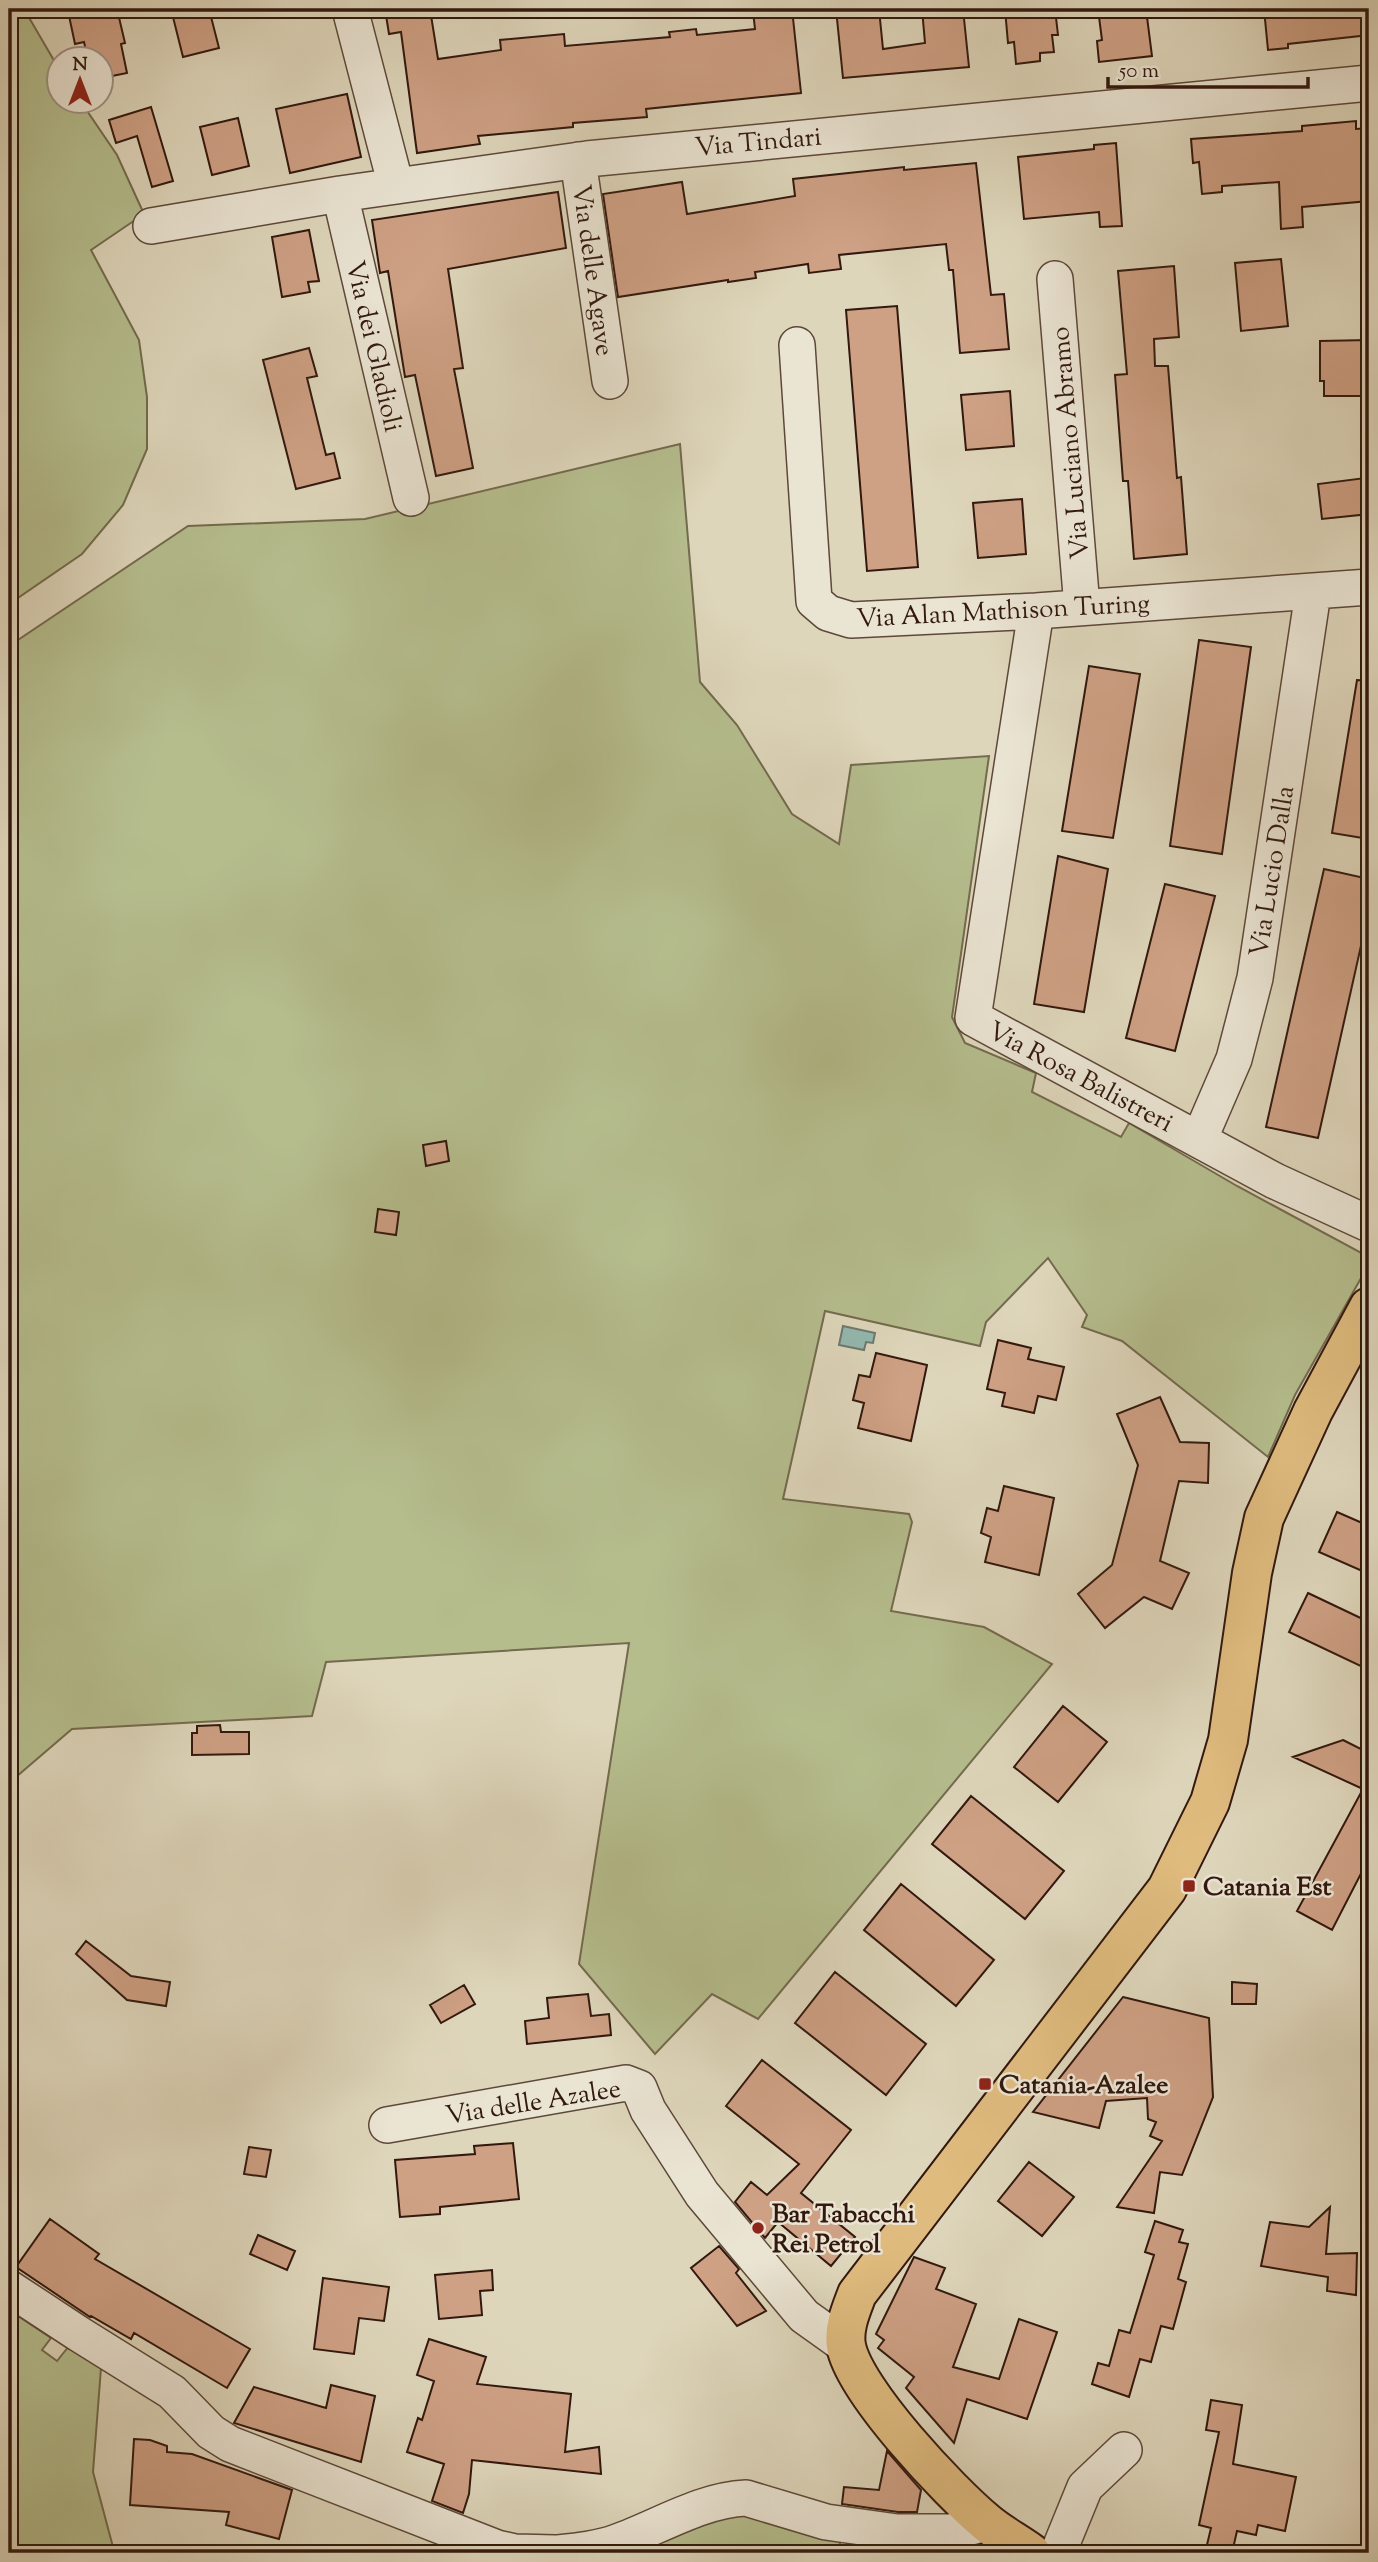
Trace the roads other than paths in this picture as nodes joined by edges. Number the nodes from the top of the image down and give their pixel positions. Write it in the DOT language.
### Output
graph roads {
  1 [pos="350,9"];
  2 [pos="1369,83"];
  3 [pos="578,160"];
  4 [pos="396,186"];
  5 [pos="340,194"];
  6 [pos="151,226"];
  7 [pos="1055,279"];
  8 [pos="797,345"];
  9 [pos="610,380"];
  10 [pos="411,498"];
  11 [pos="1369,587"];
  12 [pos="1312,593"];
  13 [pos="1082,607"];
  14 [pos="1036,611"];
  15 [pos="1199,1140"];
  16 [pos="1369,1224"];
  17 [pos="1369,1307"];
  18 [pos="387,2125"];
  19 [pos="9,2288"];
  20 [pos="846,2346"];
  21 [pos="1124,2450"];
  22 [pos="987,2523"];
  23 [pos="556,2553"];
  24 [pos="1031,2553"];
  25 [pos="1058,2553"];
  1 -- 4 [label="street"];
  2 -- 3 [label="street, Via Tindari"];
  3 -- 4 [label="street, Via Tindari"];
  3 -- 9 [label="street, Via delle Agave"];
  4 -- 5 [label="street, Via Tindari"];
  5 -- 6 [label="street, Via Tindari"];
  5 -- 10 [label="street, Via dei Gladioli"];
  7 -- 13 [label="street, Via Luciano Abramo"];
  8 -- 14 [label="street, Via Alan Mathison Turing"];
  11 -- 12 [label="street, Via Alan Mathison Turing"];
  12 -- 13 [label="street, Via Alan Mathison Turing"];
  12 -- 15 [label="street, Via Lucio Dalla"];
  13 -- 14 [label="street, Via Alan Mathison Turing"];
  14 -- 15 [label="street, Via Rosa Balistreri"];
  15 -- 16 [label="street, Via Rosa Balistreri"];
  17 -- 20 [label="main road"];
  18 -- 20 [label="street, Via delle Azalee"];
  19 -- 23 [label="street"];
  20 -- 22 [label="main road"];
  21 -- 25 [label="street"];
  22 -- 23 [label="street"];
  22 -- 24 [label="main road"];
}
